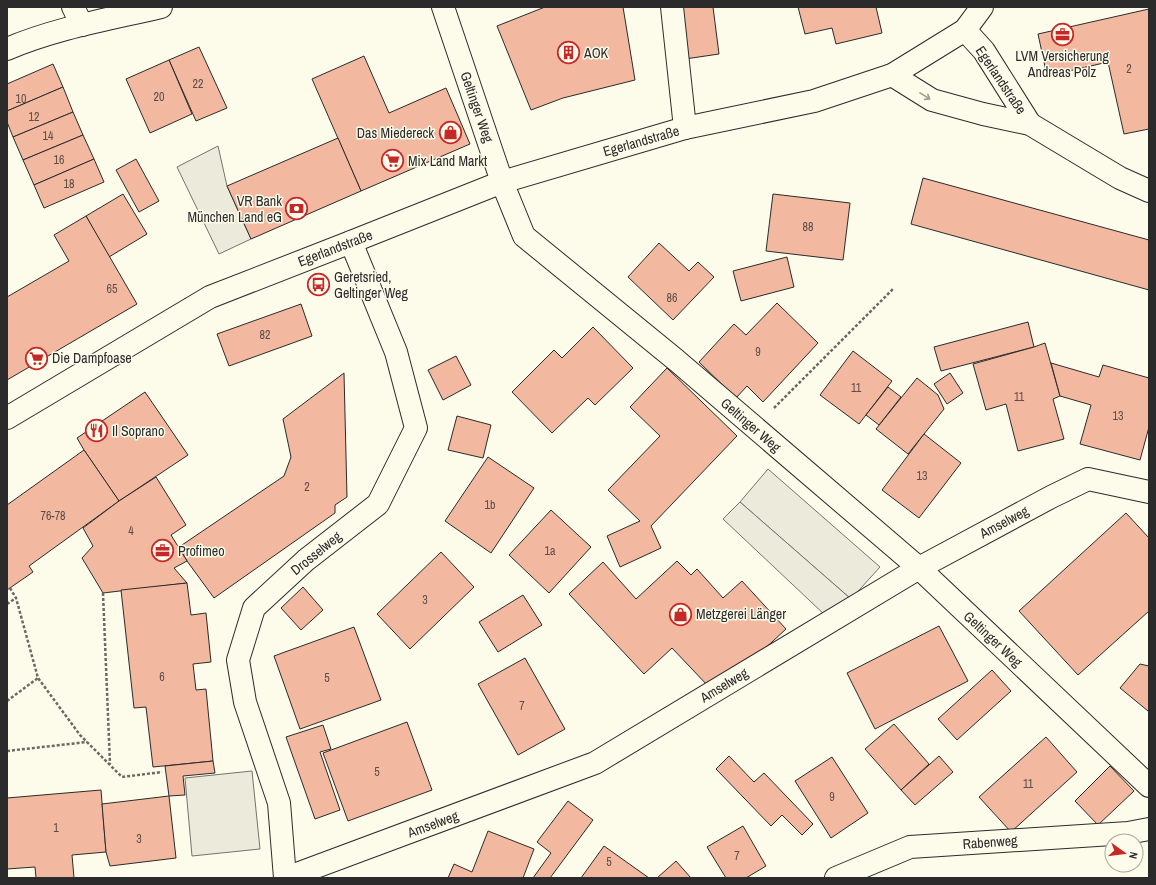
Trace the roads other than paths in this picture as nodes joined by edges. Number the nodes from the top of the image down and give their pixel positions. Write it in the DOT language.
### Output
graph roads {
  1 [pos="161,7"];
  2 [pos="443,7"];
  3 [pos="672,7"];
  4 [pos="982,7"];
  5 [pos="77,16"];
  6 [pos="965,30"];
  7 [pos="7,49"];
  8 [pos="892,75"];
  9 [pos="1030,124"];
  10 [pos="685,128"];
  11 [pos="502,182"];
  12 [pos="1149,191"];
  13 [pos="351,242"];
  14 [pos="7,418"];
  15 [pos="1149,492"];
  16 [pos="919,568"];
  17 [pos="1149,786"];
  18 [pos="1149,829"];
  19 [pos="286,878"];
  20 [pos="836,878"];
  1 -- 5 [label="street"];
  2 -- 11 [label="street, Geltinger Weg"];
  3 -- 10 [label="street, Egerlandstraße"];
  4 -- 6 [label="street"];
  5 -- 7 [label="street"];
  6 -- 8 [label="street, Egerlandstraße"];
  6 -- 9 [label="street, Egerlandstraße"];
  8 -- 9 [label="street, Egerlandstraße, one-way"];
  8 -- 10 [label="street, Egerlandstraße"];
  9 -- 12 [label="street, Egerlandstraße"];
  10 -- 11 [label="street, Egerlandstraße"];
  11 -- 13 [label="street, Egerlandstraße"];
  11 -- 16 [label="street, Geltinger Weg"];
  13 -- 14 [label="street, Egerlandstraße"];
  13 -- 19 [label="street, Drosselweg"];
  15 -- 16 [label="street, Amselweg"];
  16 -- 17 [label="street, Geltinger Weg"];
  16 -- 19 [label="street, Amselweg"];
  18 -- 20 [label="street, Rabenweg"];
}
